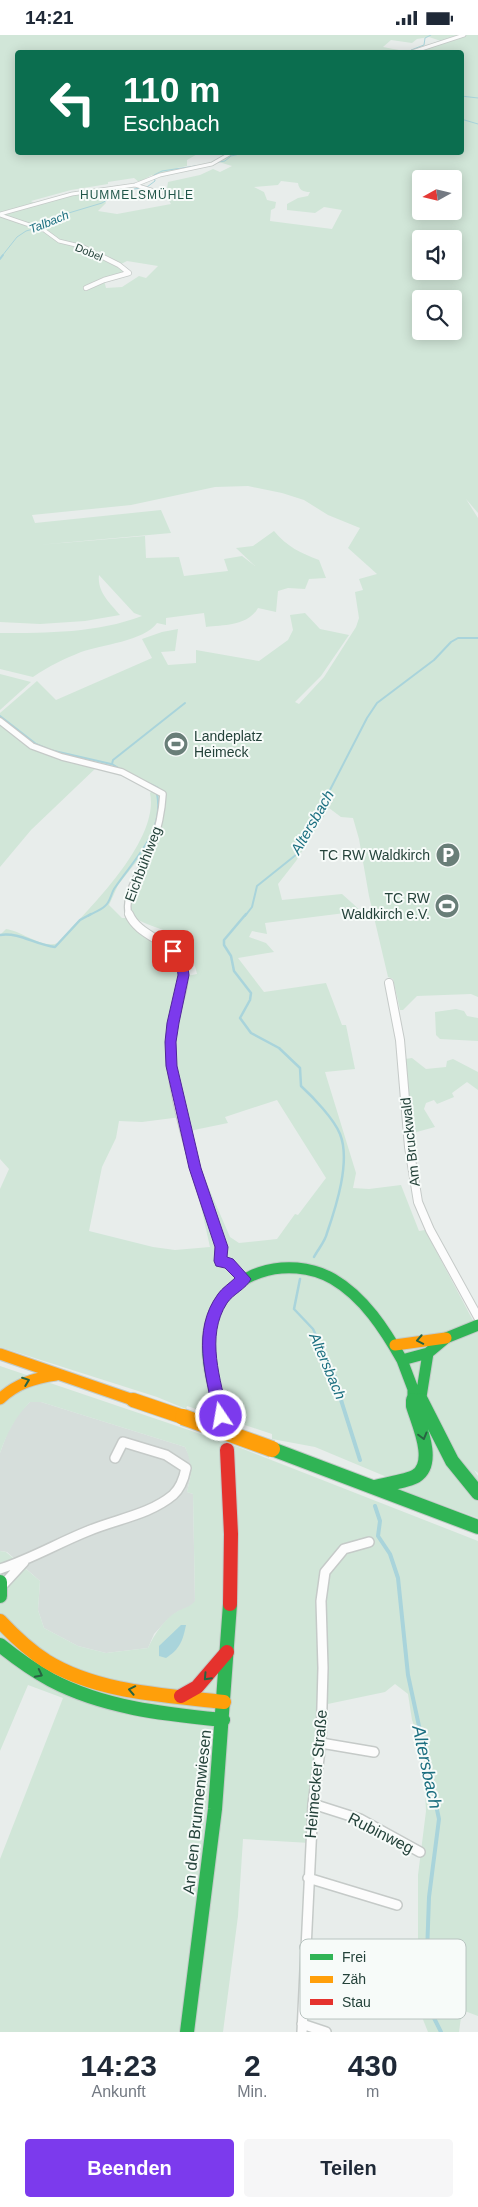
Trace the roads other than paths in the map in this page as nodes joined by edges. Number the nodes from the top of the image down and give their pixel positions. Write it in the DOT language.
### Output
graph roads {
  1 [pos="464,35"];
  2 [pos="416,50"];
  3 [pos="228,155"];
  4 [pos="135,185"];
  5 [pos="161,193"];
  6 [pos="8,212"];
  7 [pos="0,215"];
  8 [pos="6,217"];
  9 [pos="86,288"];
  10 [pos="0,721"];
  11 [pos="389,983"];
  12 [pos="244,1279"];
  13 [pos="478,1317"];
  14 [pos="478,1325"];
  15 [pos="446,1338"];
  16 [pos="395,1345"];
  17 [pos="428,1353"];
  18 [pos="0,1354"];
  19 [pos="402,1360"];
  20 [pos="57,1375"];
  21 [pos="417,1393"];
  22 [pos="0,1399"];
  23 [pos="221,1416"];
  24 [pos="227,1451"];
  25 [pos="115,1458"];
  26 [pos="375,1487"];
  27 [pos="478,1493"];
  28 [pos="478,1527"];
  29 [pos="369,1542"];
  30 [pos="24,1562"];
  31 [pos="0,1569"];
  32 [pos="0,1588"];
  33 [pos="0,1621"];
  34 [pos="0,1645"];
  35 [pos="228,1651"];
  36 [pos="181,1696"];
  37 [pos="224,1702"];
  38 [pos="222,1720"];
  39 [pos="321,1743"];
  40 [pos="374,1752"];
  41 [pos="313,1804"];
  42 [pos="420,1852"];
  43 [pos="308,1878"];
  44 [pos="397,1905"];
  45 [pos="306,1939"];
  46 [pos="302,2028"];
  47 [pos="186,2032"];
  48 [pos="326,2032"];
  1 -- 2 [label="street"];
  3 -- 4 [label="street, Dobel"];
  4 -- 5 [label="street, Dobel"];
  4 -- 6 [label="street, Dobel"];
  6 -- 7 [label="street, Dobel"];
  6 -- 8 [label="street"];
  7 -- 8 [label="street, Dobel"];
  8 -- 9 [label="street, Dobel"];
  10 -- 12 [label="street, Eichbühlweg"];
  11 -- 13 [label="street, Am Bruckwald"];
  12 -- 16 [label="main road"];
  12 -- 23 [label="main road"];
  14 -- 15 [label="main road"];
  15 -- 16 [label="main road, one-way"];
  15 -- 17 [label="main road"];
  16 -- 19 [label="main road"];
  17 -- 19 [label="main road"];
  17 -- 21 [label="main road"];
  18 -- 20 [label="main road"];
  19 -- 21 [label="main road"];
  22 -- 20 [label="main road, one-way"];
  20 -- 26 [label="main road, bridge"];
  21 -- 26 [label="main road, one-way"];
  21 -- 27 [label="main road"];
  24 -- 35 [label="main road, An den Brunnenwiesen"];
  25 -- 30 [label="street"];
  26 -- 28 [label="main road"];
  29 -- 39 [label="street, Heimecker Straße"];
  30 -- 31 [label="street"];
  30 -- 32 [label="street"];
  36 -- 33 [label="main road, one-way"];
  34 -- 38 [label="main road, one-way"];
  35 -- 36 [label="main road, one-way"];
  35 -- 37 [label="main road, An den Brunnenwiesen"];
  36 -- 37 [label="main road"];
  37 -- 38 [label="main road, An den Brunnenwiesen"];
  38 -- 47 [label="main road, An den Brunnenwiesen"];
  39 -- 40 [label="street"];
  39 -- 41 [label="street, Heimecker Straße"];
  41 -- 42 [label="street, Rubinweg"];
  41 -- 43 [label="street, Heimecker Straße"];
  43 -- 44 [label="street"];
  43 -- 45 [label="street, Heimecker Straße"];
  46 -- 48 [label="street"];
}
